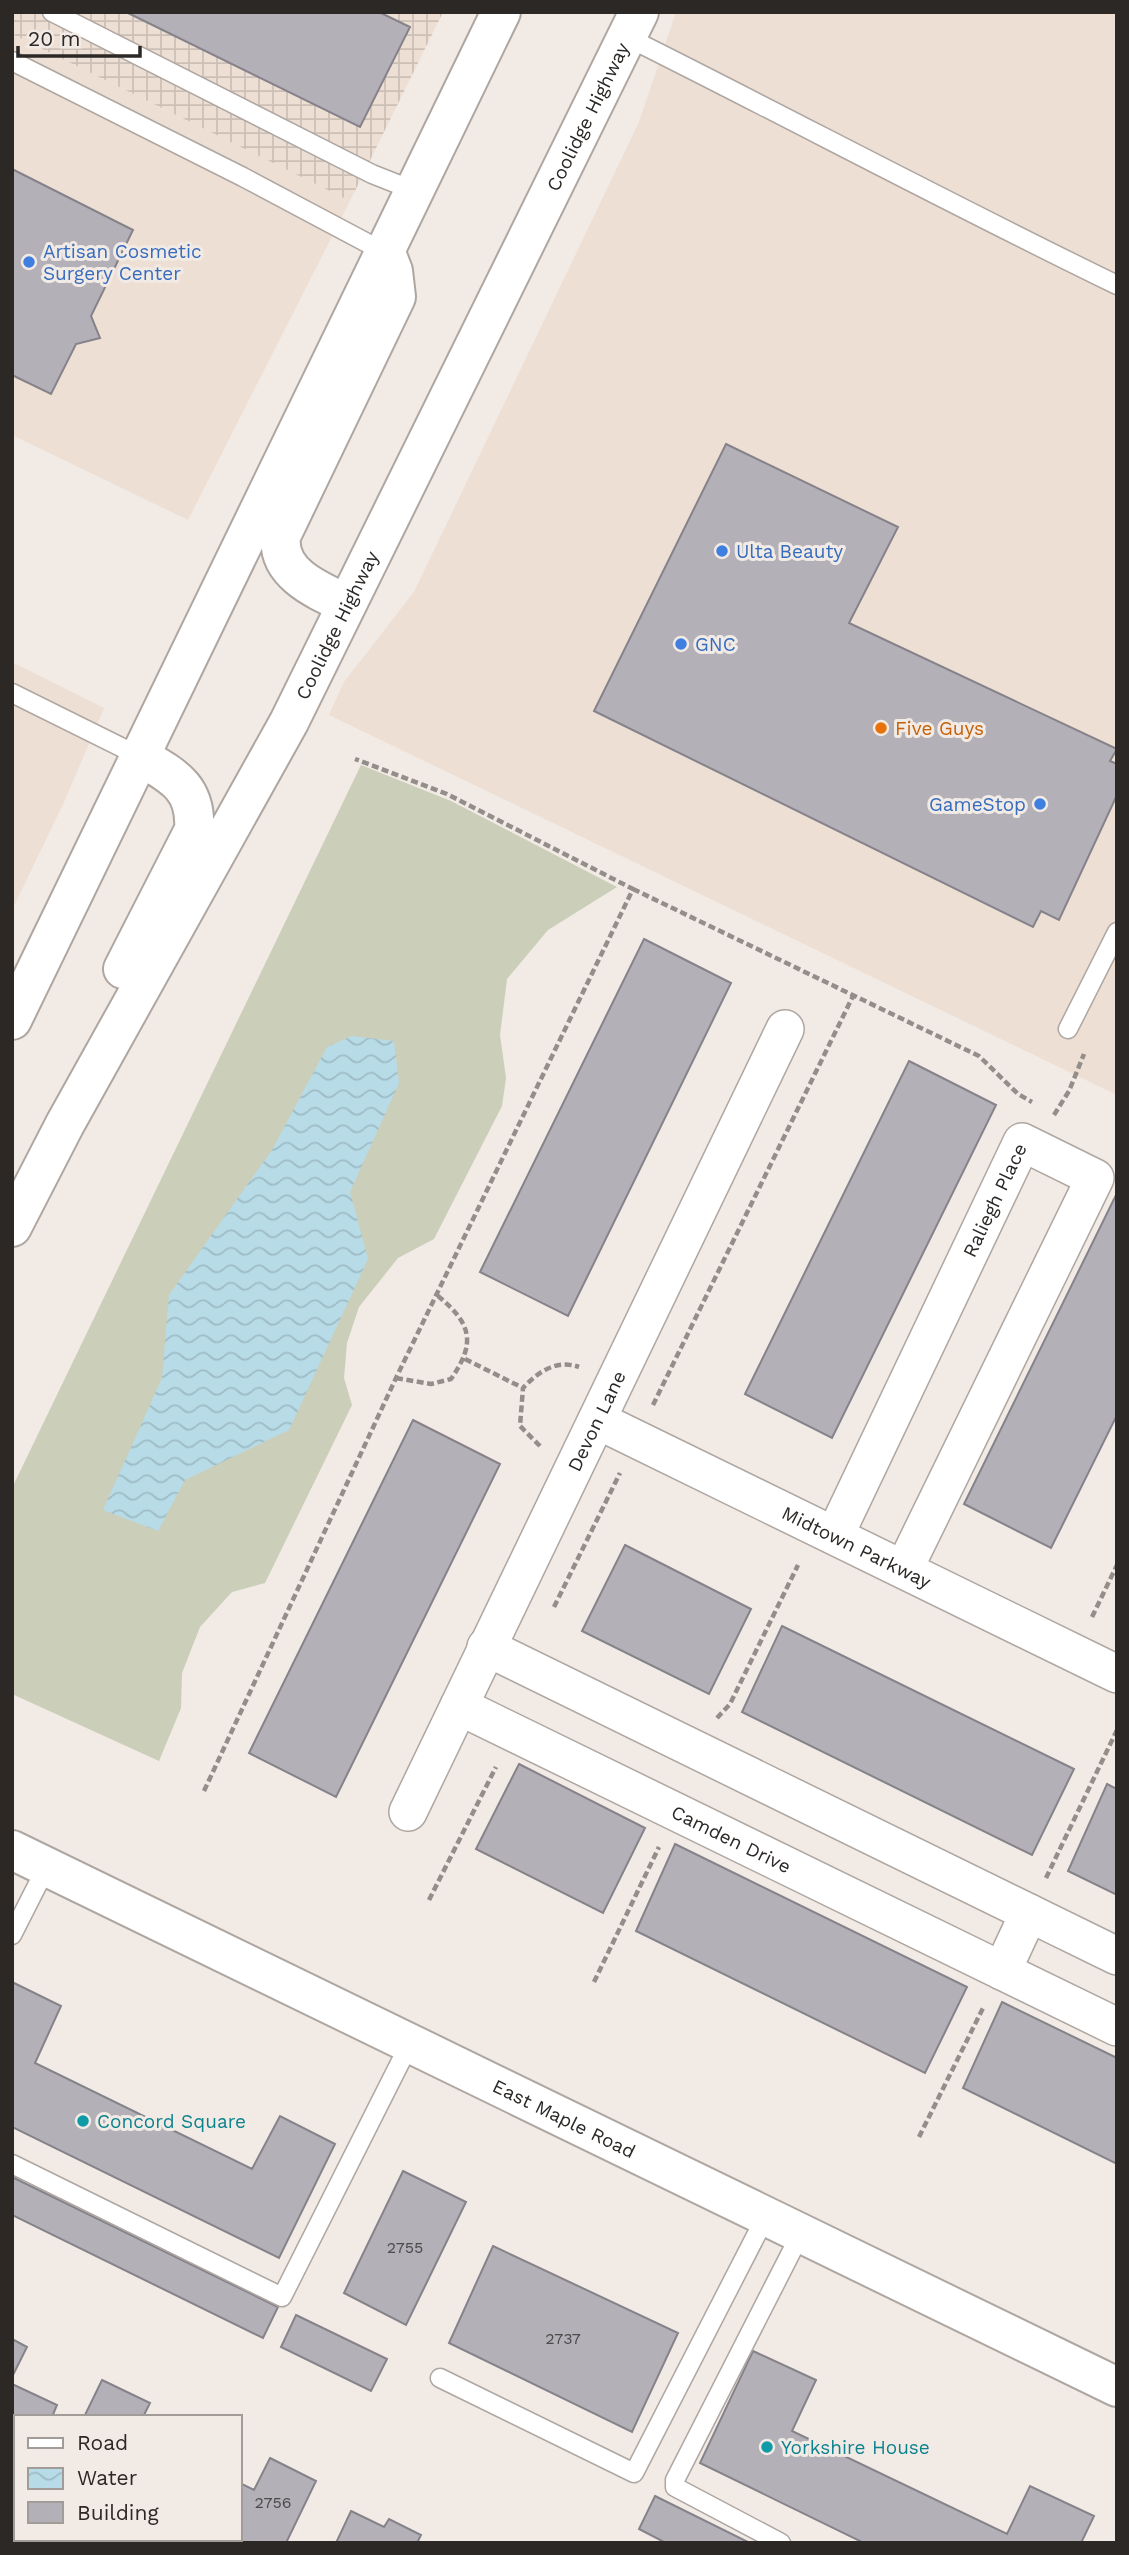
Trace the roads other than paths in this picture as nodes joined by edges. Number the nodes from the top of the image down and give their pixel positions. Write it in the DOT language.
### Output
graph roads {
  1 [pos="52,12"];
  2 [pos="496,14"];
  3 [pos="633,25"];
  4 [pos="12,61"];
  5 [pos="415,191"];
  6 [pos="386,253"];
  7 [pos="1117,285"];
  8 [pos="347,604"];
  9 [pos="12,693"];
  10 [pos="139,756"];
  11 [pos="1117,932"];
  12 [pos="12,1020"];
  13 [pos="785,1029"];
  14 [pos="1068,1029"];
  15 [pos="65,1124"];
  16 [pos="12,1227"];
  17 [pos="597,1420"];
  18 [pos="835,1535"];
  19 [pos="904,1569"];
  20 [pos="486,1647"];
  21 [pos="1117,1674"];
  22 [pos="459,1706"];
  23 [pos="408,1812"];
  24 [pos="12,1850"];
  25 [pos="47,1866"];
  26 [pos="1035,1901"];
  27 [pos="12,1935"];
  28 [pos="1117,1956"];
  29 [pos="996,1984"];
  30 [pos="1117,2027"];
  31 [pos="410,2043"];
  32 [pos="12,2164"];
  33 [pos="766,2216"];
  34 [pos="801,2233"];
  35 [pos="440,2378"];
  36 [pos="1117,2387"];
  37 [pos="780,2543"];
  1 -- 5 [label="lane"];
  2 -- 5 [label="main road"];
  3 -- 7 [label="lane"];
  3 -- 8 [label="main road, Coolidge Highway"];
  4 -- 6 [label="lane"];
  5 -- 6 [label="main road"];
  6 -- 8 [label="main road"];
  6 -- 10 [label="main road"];
  8 -- 15 [label="main road, Coolidge Highway"];
  9 -- 10 [label="lane"];
  10 -- 12 [label="main road"];
  10 -- 15 [label="main road"];
  11 -- 14 [label="lane"];
  13 -- 17 [label="street, Devon Lane"];
  15 -- 16 [label="main road, Coolidge Highway"];
  17 -- 18 [label="street, Midtown Parkway"];
  17 -- 20 [label="street, Devon Lane"];
  18 -- 19 [label="street, Midtown Parkway"];
  18 -- 19 [label="street, Raliegh Place"];
  19 -- 21 [label="street, Midtown Parkway"];
  20 -- 22 [label="street, Devon Lane"];
  20 -- 26 [label="street"];
  22 -- 23 [label="street, Devon Lane"];
  22 -- 29 [label="street, Camden Drive"];
  24 -- 25 [label="main road, East Maple Road"];
  25 -- 27 [label="lane"];
  25 -- 31 [label="main road, East Maple Road"];
  26 -- 28 [label="street"];
  26 -- 29 [label="street"];
  29 -- 30 [label="street, Camden Drive"];
  31 -- 32 [label="lane"];
  31 -- 33 [label="main road, East Maple Road"];
  33 -- 34 [label="main road, East Maple Road"];
  33 -- 35 [label="lane"];
  34 -- 36 [label="main road, East Maple Road"];
  34 -- 37 [label="lane"];
}
